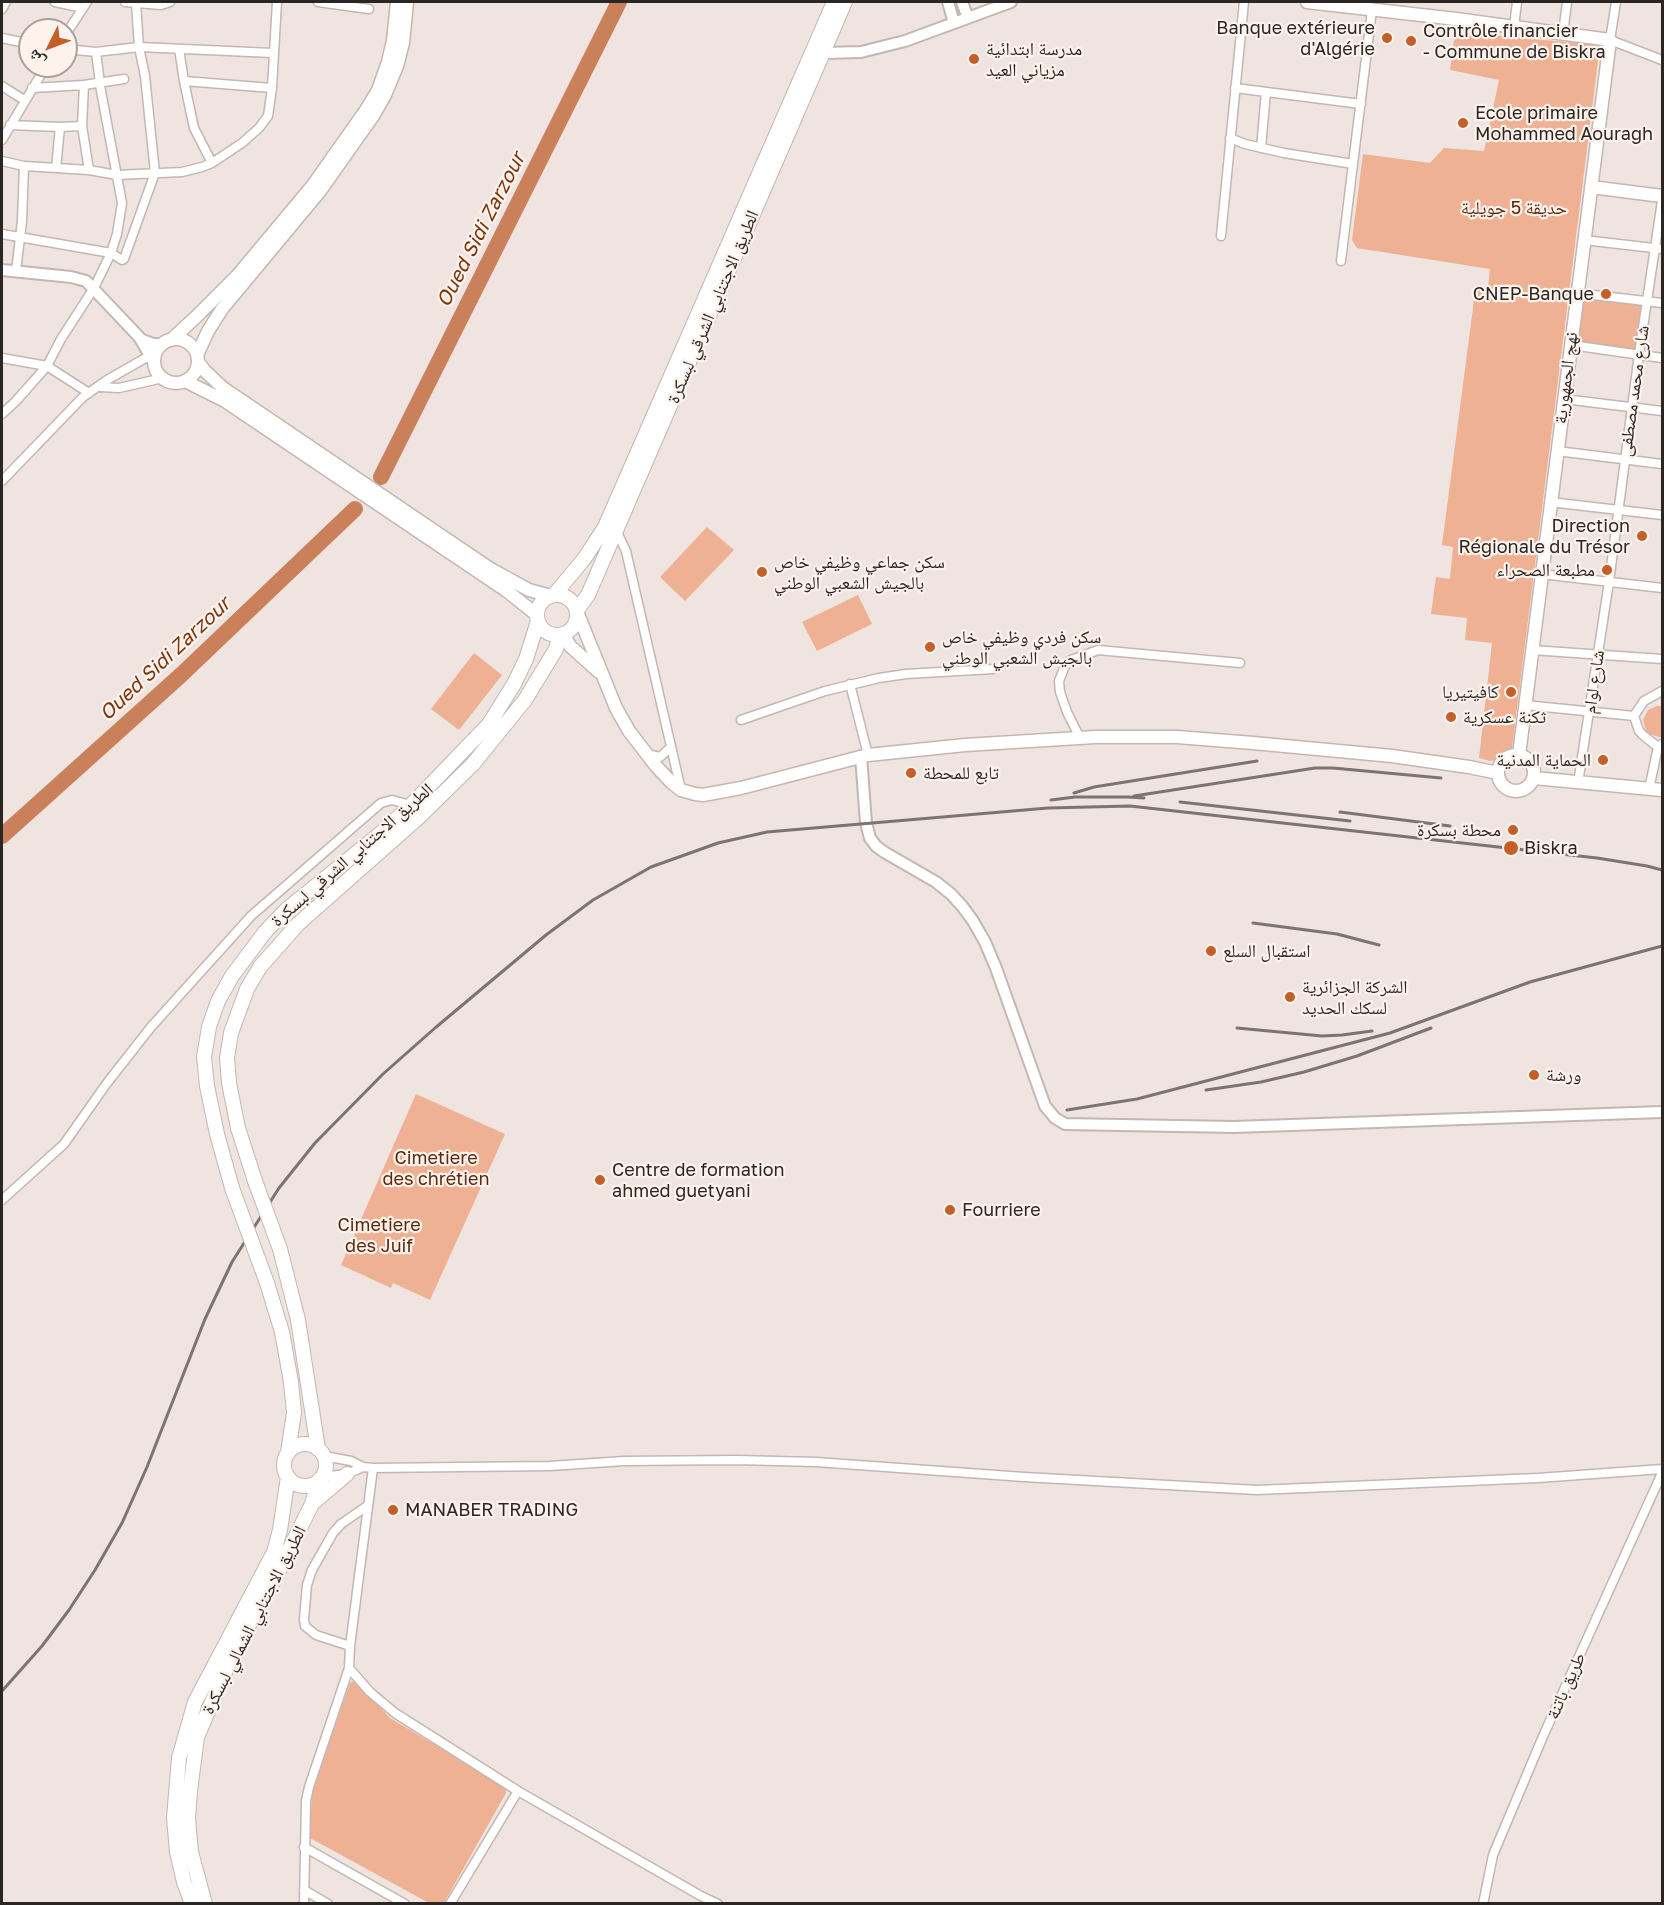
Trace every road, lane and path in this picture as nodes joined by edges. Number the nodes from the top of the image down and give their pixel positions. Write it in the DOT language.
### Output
graph roads {
  1 [pos="6,2"];
  2 [pos="55,2"];
  3 [pos="124,2"];
  4 [pos="170,2"];
  5 [pos="277,2"];
  6 [pos="318,2"];
  7 [pos="397,2"];
  8 [pos="407,2"];
  9 [pos="834,2"];
  10 [pos="845,2"];
  11 [pos="948,2"];
  12 [pos="962,2"];
  13 [pos="1011,2"];
  14 [pos="1244,2"];
  15 [pos="1307,2"];
  16 [pos="1517,2"];
  17 [pos="1568,2"];
  18 [pos="1616,2"];
  19 [pos="136,3"];
  20 [pos="85,5"];
  21 [pos="1358,5"];
  22 [pos="1377,8"];
  23 [pos="2,9"];
  24 [pos="369,9"];
  25 [pos="76,18"];
  26 [pos="968,18"];
  27 [pos="954,23"];
  28 [pos="1514,27"];
  29 [pos="1563,34"];
  30 [pos="2,38"];
  31 [pos="1610,40"];
  32 [pos="18,41"];
  33 [pos="140,47"];
  34 [pos="179,49"];
  35 [pos="78,50"];
  36 [pos="96,52"];
  37 [pos="824,52"];
  38 [pos="273,53"];
  39 [pos="1662,58"];
  40 [pos="38,78"];
  41 [pos="124,79"];
  42 [pos="184,81"];
  43 [pos="99,83"];
  44 [pos="84,85"];
  45 [pos="2,86"];
  46 [pos="272,87"];
  47 [pos="32,88"];
  48 [pos="1235,88"];
  49 [pos="1266,92"];
  50 [pos="24,100"];
  51 [pos="1361,104"];
  52 [pos="10,125"];
  53 [pos="82,126"];
  54 [pos="60,127"];
  55 [pos="1230,138"];
  56 [pos="2,140"];
  57 [pos="1261,148"];
  58 [pos="2,161"];
  59 [pos="212,163"];
  60 [pos="1353,164"];
  61 [pos="24,166"];
  62 [pos="56,168"];
  63 [pos="89,170"];
  64 [pos="155,173"];
  65 [pos="117,175"];
  66 [pos="1591,187"];
  67 [pos="1662,196"];
  68 [pos="1662,201"];
  69 [pos="2,234"];
  70 [pos="20,236"];
  71 [pos="1221,236"];
  72 [pos="1584,240"];
  73 [pos="1659,248"];
  74 [pos="111,253"];
  75 [pos="1341,261"];
  76 [pos="2,270"];
  77 [pos="16,271"];
  78 [pos="94,288"];
  79 [pos="1577,293"];
  80 [pos="1646,301"];
  81 [pos="1662,303"];
  82 [pos="1571,345"];
  83 [pos="159,351"];
  84 [pos="1639,354"];
  85 [pos="2,358"];
  86 [pos="198,358"];
  87 [pos="1662,358"];
  88 [pos="47,366"];
  89 [pos="163,378"];
  90 [pos="185,381"];
  91 [pos="99,387"];
  92 [pos="89,393"];
  93 [pos="1564,399"];
  94 [pos="1632,407"];
  95 [pos="1662,411"];
  96 [pos="2,414"];
  97 [pos="1557,451"];
  98 [pos="1625,460"];
  99 [pos="1662,464"];
  100 [pos="2,481"];
  101 [pos="1550,502"];
  102 [pos="1619,509"];
  103 [pos="1662,515"];
  104 [pos="616,530"];
  105 [pos="1541,574"];
  106 [pos="1609,582"];
  107 [pos="1662,588"];
  108 [pos="552,595"];
  109 [pos="578,612"];
  110 [pos="538,618"];
  111 [pos="561,635"];
  112 [pos="1532,650"];
  113 [pos="1597,656"];
  114 [pos="1662,659"];
  115 [pos="1240,663"];
  116 [pos="993,669"];
  117 [pos="602,675"];
  118 [pos="850,684"];
  119 [pos="1662,691"];
  120 [pos="1526,705"];
  121 [pos="1590,711"];
  122 [pos="1634,716"];
  123 [pos="741,720"];
  124 [pos="1080,738"];
  125 [pos="1660,745"];
  126 [pos="671,747"];
  127 [pos="646,754"];
  128 [pos="1519,755"];
  129 [pos="865,756"];
  130 [pos="1498,773"];
  131 [pos="1534,778"];
  132 [pos="1578,783"];
  133 [pos="1649,789"];
  134 [pos="681,790"];
  135 [pos="1662,790"];
  136 [pos="411,805"];
  137 [pos="1662,1112"];
  138 [pos="2,1200"];
  139 [pos="288,1452"];
  140 [pos="321,1453"];
  141 [pos="363,1467"];
  142 [pos="373,1468"];
  143 [pos="1662,1471"];
  144 [pos="346,1474"];
  145 [pos="288,1477"];
  146 [pos="320,1478"];
  147 [pos="312,1504"];
  148 [pos="367,1506"];
  149 [pos="350,1646"];
  150 [pos="349,1668"];
  151 [pos="518,1791"];
  152 [pos="304,1847"];
  153 [pos="304,1890"];
  154 [pos="192,1904"];
  155 [pos="205,1904"];
  156 [pos="304,1904"];
  157 [pos="328,1904"];
  158 [pos="405,1904"];
  159 [pos="450,1904"];
  160 [pos="718,1904"];
  161 [pos="1483,1904"];
  1 -- 23 [label="street"];
  2 -- 20 [label="street"];
  3 -- 19 [label="street"];
  4 -- 19 [label="street"];
  5 -- 38 [label="street"];
  6 -- 24 [label="street"];
  7 -- 83 [label="main road"];
  8 -- 86 [label="main road"];
  9 -- 108 [label="highway, الطريق الاجتنابي الشرقي لبسكرة"];
  10 -- 37 [label="highway, الطريق الاجتنابي الشرقي لبسكرة"];
  11 -- 27 [label="street"];
  12 -- 26 [label="street"];
  13 -- 26 [label="street"];
  14 -- 48 [label="street"];
  15 -- 21 [label="main road"];
  16 -- 28 [label="street"];
  17 -- 29 [label="street"];
  18 -- 31 [label="street, نهج الجمهورية"];
  19 -- 33 [label="street"];
  20 -- 25 [label="street"];
  21 -- 22 [label="main road"];
  22 -- 28 [label="main road"];
  22 -- 51 [label="street"];
  26 -- 27 [label="street"];
  27 -- 37 [label="street"];
  28 -- 29 [label="main road"];
  29 -- 31 [label="main road"];
  30 -- 32 [label="street"];
  31 -- 39 [label="street"];
  31 -- 66 [label="main road, نهج الجمهورية"];
  33 -- 34 [label="street"];
  33 -- 36 [label="street"];
  33 -- 64 [label="street"];
  34 -- 38 [label="street"];
  34 -- 42 [label="street"];
  35 -- 36 [label="street"];
  36 -- 43 [label="street"];
  37 -- 104 [label="highway, الطريق الاجتنابي الشرقي لبسكرة"];
  38 -- 46 [label="street"];
  40 -- 47 [label="street"];
  41 -- 43 [label="street"];
  42 -- 46 [label="street"];
  42 -- 59 [label="street"];
  43 -- 44 [label="street"];
  43 -- 65 [label="street"];
  44 -- 47 [label="street"];
  44 -- 53 [label="street"];
  45 -- 50 [label="street"];
  46 -- 59 [label="street"];
  47 -- 50 [label="street"];
  48 -- 49 [label="street"];
  48 -- 55 [label="street"];
  49 -- 51 [label="street"];
  49 -- 57 [label="street"];
  50 -- 52 [label="street"];
  51 -- 60 [label="street"];
  52 -- 54 [label="street"];
  52 -- 56 [label="street"];
  53 -- 54 [label="street"];
  53 -- 63 [label="street"];
  54 -- 62 [label="street"];
  55 -- 57 [label="street"];
  55 -- 71 [label="street"];
  57 -- 60 [label="street"];
  58 -- 61 [label="street"];
  59 -- 64 [label="street"];
  60 -- 75 [label="street"];
  61 -- 62 [label="street"];
  61 -- 70 [label="street"];
  62 -- 63 [label="street"];
  63 -- 65 [label="street"];
  64 -- 65 [label="street"];
  64 -- 74 [label="street"];
  65 -- 74 [label="street"];
  66 -- 67 [label="main road"];
  66 -- 72 [label="main road, نهج الجمهورية"];
  68 -- 73 [label="street, شارع محمد مصطفى"];
  69 -- 70 [label="street"];
  70 -- 74 [label="street"];
  70 -- 77 [label="street"];
  72 -- 73 [label="street"];
  72 -- 79 [label="main road, نهج الجمهورية"];
  73 -- 80 [label="street, شارع محمد مصطفى"];
  74 -- 78 [label="street"];
  76 -- 77 [label="street"];
  77 -- 78 [label="street"];
  78 -- 83 [label="street"];
  78 -- 88 [label="street"];
  79 -- 80 [label="street"];
  79 -- 82 [label="main road, نهج الجمهورية"];
  80 -- 81 [label="street"];
  80 -- 84 [label="street, شارع محمد مصطفى"];
  82 -- 84 [label="street"];
  82 -- 93 [label="main road, نهج الجمهورية"];
  83 -- 86 [label="main road"];
  83 -- 89 [label="main road"];
  83 -- 91 [label="street"];
  84 -- 87 [label="street"];
  84 -- 94 [label="street, شارع محمد مصطفى"];
  85 -- 88 [label="street"];
  86 -- 90 [label="main road"];
  86 -- 108 [label="main road"];
  88 -- 92 [label="street"];
  88 -- 96 [label="street"];
  89 -- 90 [label="main road"];
  89 -- 91 [label="street"];
  90 -- 110 [label="main road"];
  91 -- 92 [label="street"];
  92 -- 100 [label="street"];
  93 -- 94 [label="street"];
  93 -- 97 [label="main road, نهج الجمهورية"];
  94 -- 95 [label="street"];
  94 -- 98 [label="street, شارع محمد مصطفى"];
  97 -- 98 [label="street"];
  97 -- 101 [label="main road, نهج الجمهورية"];
  98 -- 99 [label="street"];
  98 -- 102 [label="street, شارع محمد مصطفى"];
  101 -- 102 [label="street"];
  101 -- 105 [label="main road, نهج الجمهورية"];
  102 -- 103 [label="street"];
  102 -- 106 [label="street, شارع محمد مصطفى"];
  104 -- 109 [label="highway, الطريق الاجتنابي الشرقي لبسكرة"];
  104 -- 126 [label="street"];
  105 -- 106 [label="street"];
  105 -- 112 [label="main road, نهج الجمهورية"];
  106 -- 107 [label="street"];
  106 -- 113 [label="street, شارع لوام"];
  108 -- 109 [label="highway"];
  108 -- 110 [label="highway"];
  109 -- 111 [label="highway"];
  109 -- 117 [label="main road"];
  110 -- 111 [label="highway"];
  110 -- 136 [label="highway, الطريق الاجتنابي الشرقي لبسكرة"];
  111 -- 117 [label="main road"];
  111 -- 140 [label="highway, الطريق الاجتنابي الشرقي لبسكرة, bridge"];
  112 -- 113 [label="street"];
  112 -- 120 [label="main road, نهج الجمهورية"];
  113 -- 114 [label="street"];
  113 -- 121 [label="street, شارع لوام"];
  115 -- 124 [label="street"];
  116 -- 118 [label="street"];
  117 -- 127 [label="main road"];
  118 -- 123 [label="street"];
  118 -- 129 [label="street"];
  119 -- 122 [label="street"];
  120 -- 121 [label="street"];
  120 -- 128 [label="main road, نهج الجمهورية"];
  121 -- 122 [label="street"];
  121 -- 132 [label="street, شارع لوام"];
  122 -- 125 [label="street"];
  124 -- 129 [label="main road"];
  124 -- 130 [label="main road"];
  125 -- 133 [label="street"];
  126 -- 127 [label="street"];
  126 -- 134 [label="street"];
  127 -- 134 [label="main road"];
  128 -- 130 [label="main road"];
  128 -- 131 [label="main road"];
  129 -- 134 [label="main road"];
  129 -- 137 [label="street"];
  130 -- 131 [label="main road"];
  131 -- 132 [label="main road"];
  132 -- 133 [label="main road"];
  133 -- 135 [label="main road"];
  136 -- 138 [label="street"];
  136 -- 139 [label="highway, الطريق الاجتنابي الشرقي لبسكرة, bridge"];
  139 -- 140 [label="highway"];
  139 -- 145 [label="highway"];
  140 -- 141 [label="street"];
  140 -- 146 [label="highway"];
  141 -- 142 [label="street"];
  141 -- 144 [label="street"];
  142 -- 143 [label="street"];
  142 -- 148 [label="street"];
  143 -- 161 [label="street, طريق باتنة"];
  144 -- 146 [label="street"];
  144 -- 147 [label="highway"];
  145 -- 146 [label="highway"];
  145 -- 154 [label="highway, الطريق الاجتنابي الشمالي لبسكرة"];
  146 -- 147 [label="highway, الطريق الاجتنابي الشمالي لبسكرة"];
  147 -- 155 [label="highway, الطريق الاجتنابي الشمالي لبسكرة"];
  148 -- 149 [label="street"];
  148 -- 149 [label="street"];
  149 -- 150 [label="street"];
  150 -- 151 [label="street"];
  150 -- 152 [label="street"];
  151 -- 159 [label="street"];
  151 -- 160 [label="street"];
  152 -- 153 [label="street"];
  152 -- 158 [label="street"];
  153 -- 156 [label="street"];
  153 -- 157 [label="street"];
}
